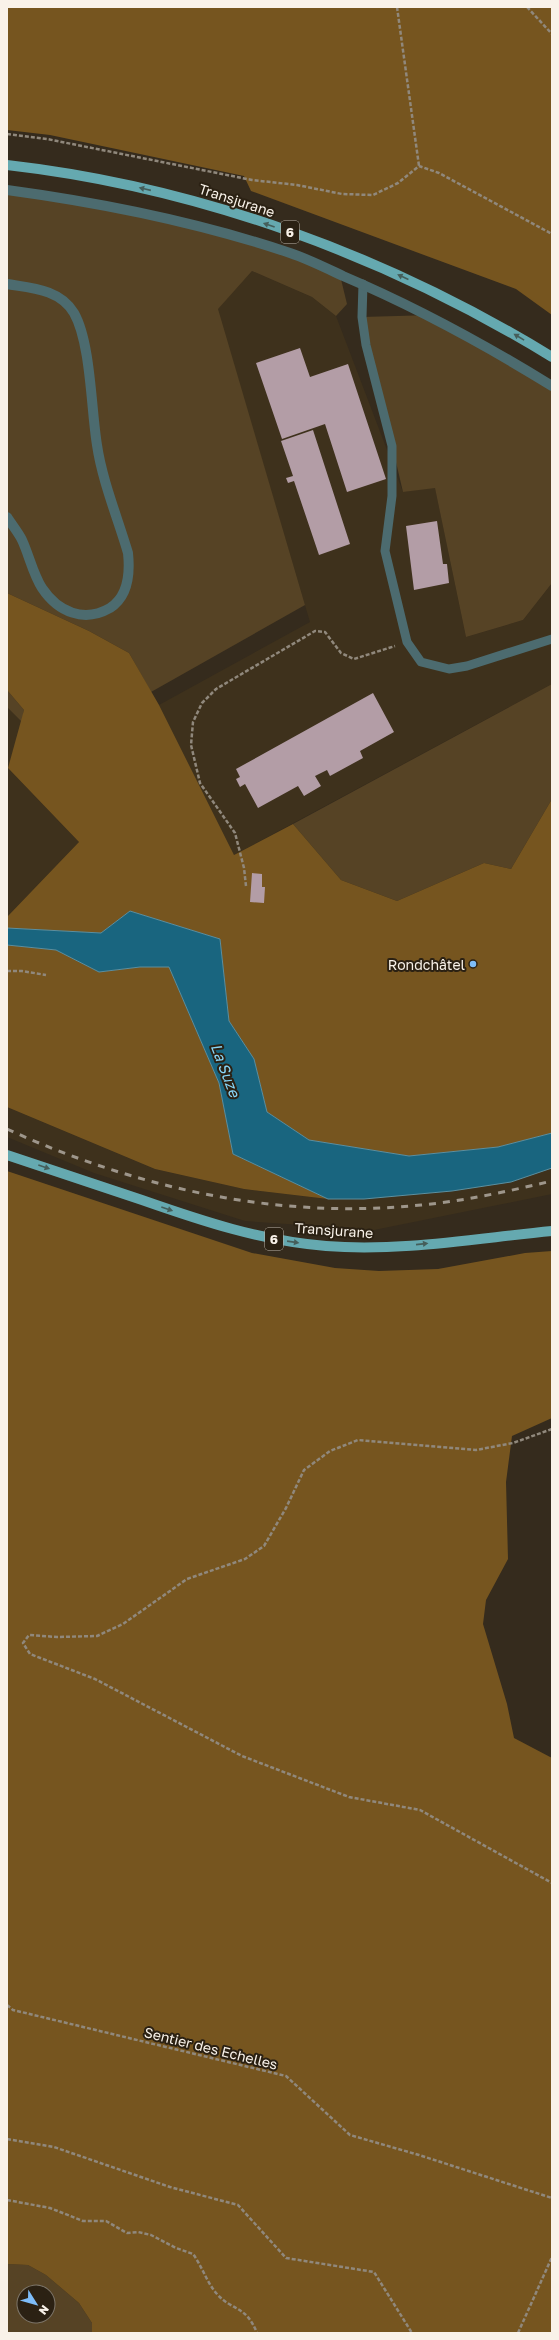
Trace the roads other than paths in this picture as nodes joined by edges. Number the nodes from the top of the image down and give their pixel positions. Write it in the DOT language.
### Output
graph roads {
  1 [pos="7,165"];
  2 [pos="7,190"];
  3 [pos="7,284"];
  4 [pos="363,284"];
  5 [pos="552,357"];
  6 [pos="552,386"];
  7 [pos="7,517"];
  8 [pos="552,639"];
  9 [pos="7,1155"];
  10 [pos="552,1231"];
  5 -- 1 [label="main road, Transjurane / 6, one-way"];
  2 -- 4 [label="street"];
  3 -- 7 [label="street"];
  4 -- 6 [label="street"];
  4 -- 8 [label="lane"];
  9 -- 10 [label="main road, Transjurane / 6, one-way"];
}
